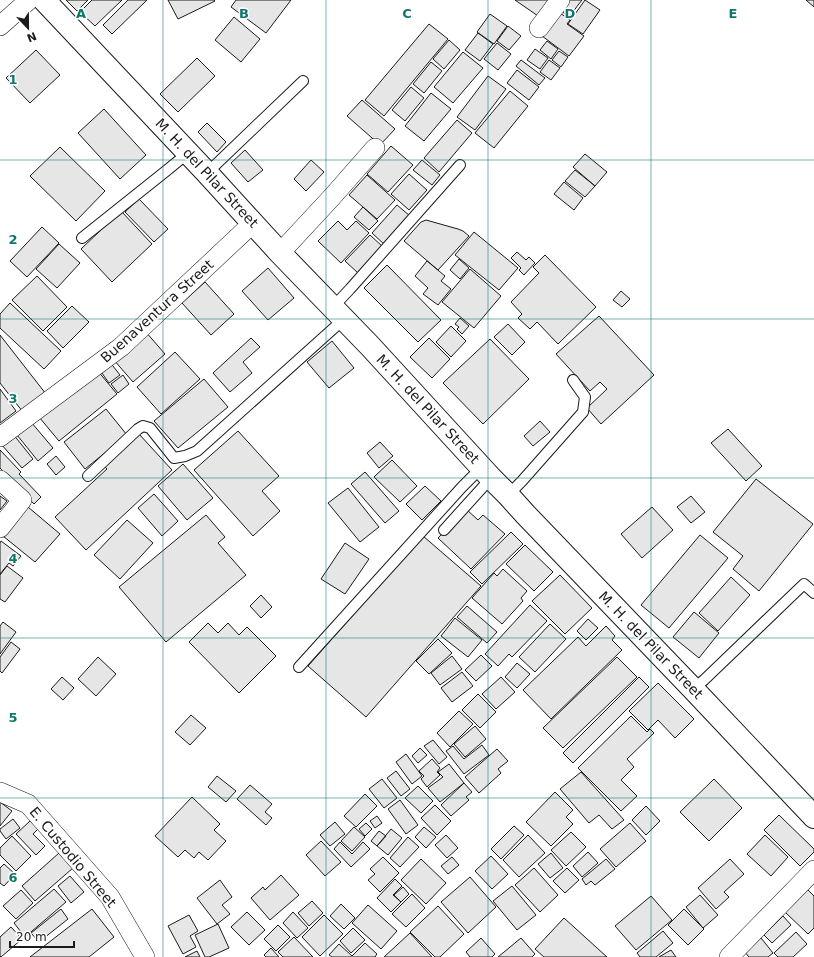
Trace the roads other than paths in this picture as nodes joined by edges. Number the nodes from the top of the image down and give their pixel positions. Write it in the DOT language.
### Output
graph roads {
  1 [pos="29,0"];
  2 [pos="44,0"];
  3 [pos="560,0"];
  4 [pos="0,26"];
  5 [pos="539,28"];
  6 [pos="303,81"];
  7 [pos="375,148"];
  8 [pos="188,153"];
  9 [pos="460,165"];
  10 [pos="207,173"];
  11 [pos="253,223"];
  12 [pos="82,238"];
  13 [pos="280,253"];
  14 [pos="338,313"];
  15 [pos="573,380"];
  16 [pos="0,437"];
  17 [pos="486,472"];
  18 [pos="88,476"];
  19 [pos="0,480"];
  20 [pos="508,495"];
  21 [pos="0,528"];
  22 [pos="444,530"];
  23 [pos="814,593"];
  24 [pos="299,667"];
  25 [pos="693,689"];
  26 [pos="0,792"];
  27 [pos="814,817"];
  28 [pos="814,870"];
  29 [pos="145,957"];
  30 [pos="729,957"];
  1 -- 4 [label="street"];
  2 -- 8 [label="main road, M. H. del Pilar Street"];
  3 -- 5 [label="street"];
  6 -- 10 [label="lane"];
  7 -- 13 [label="street"];
  8 -- 10 [label="main road, M. H. del Pilar Street"];
  8 -- 12 [label="lane"];
  9 -- 14 [label="lane"];
  10 -- 11 [label="main road, M. H. del Pilar Street"];
  11 -- 13 [label="main road, M. H. del Pilar Street"];
  11 -- 16 [label="street, Buenaventura Street"];
  13 -- 14 [label="main road, M. H. del Pilar Street"];
  14 -- 17 [label="main road, M. H. del Pilar Street"];
  14 -- 18 [label="lane"];
  15 -- 20 [label="lane"];
  17 -- 20 [label="main road, M. H. del Pilar Street"];
  17 -- 22 [label="lane"];
  17 -- 24 [label="lane"];
  19 -- 21 [label="street"];
  20 -- 25 [label="main road, M. H. del Pilar Street"];
  23 -- 25 [label="lane"];
  25 -- 27 [label="main road, M. H. del Pilar Street"];
  26 -- 29 [label="street, E. Custodio Street"];
  28 -- 30 [label="street"];
}
